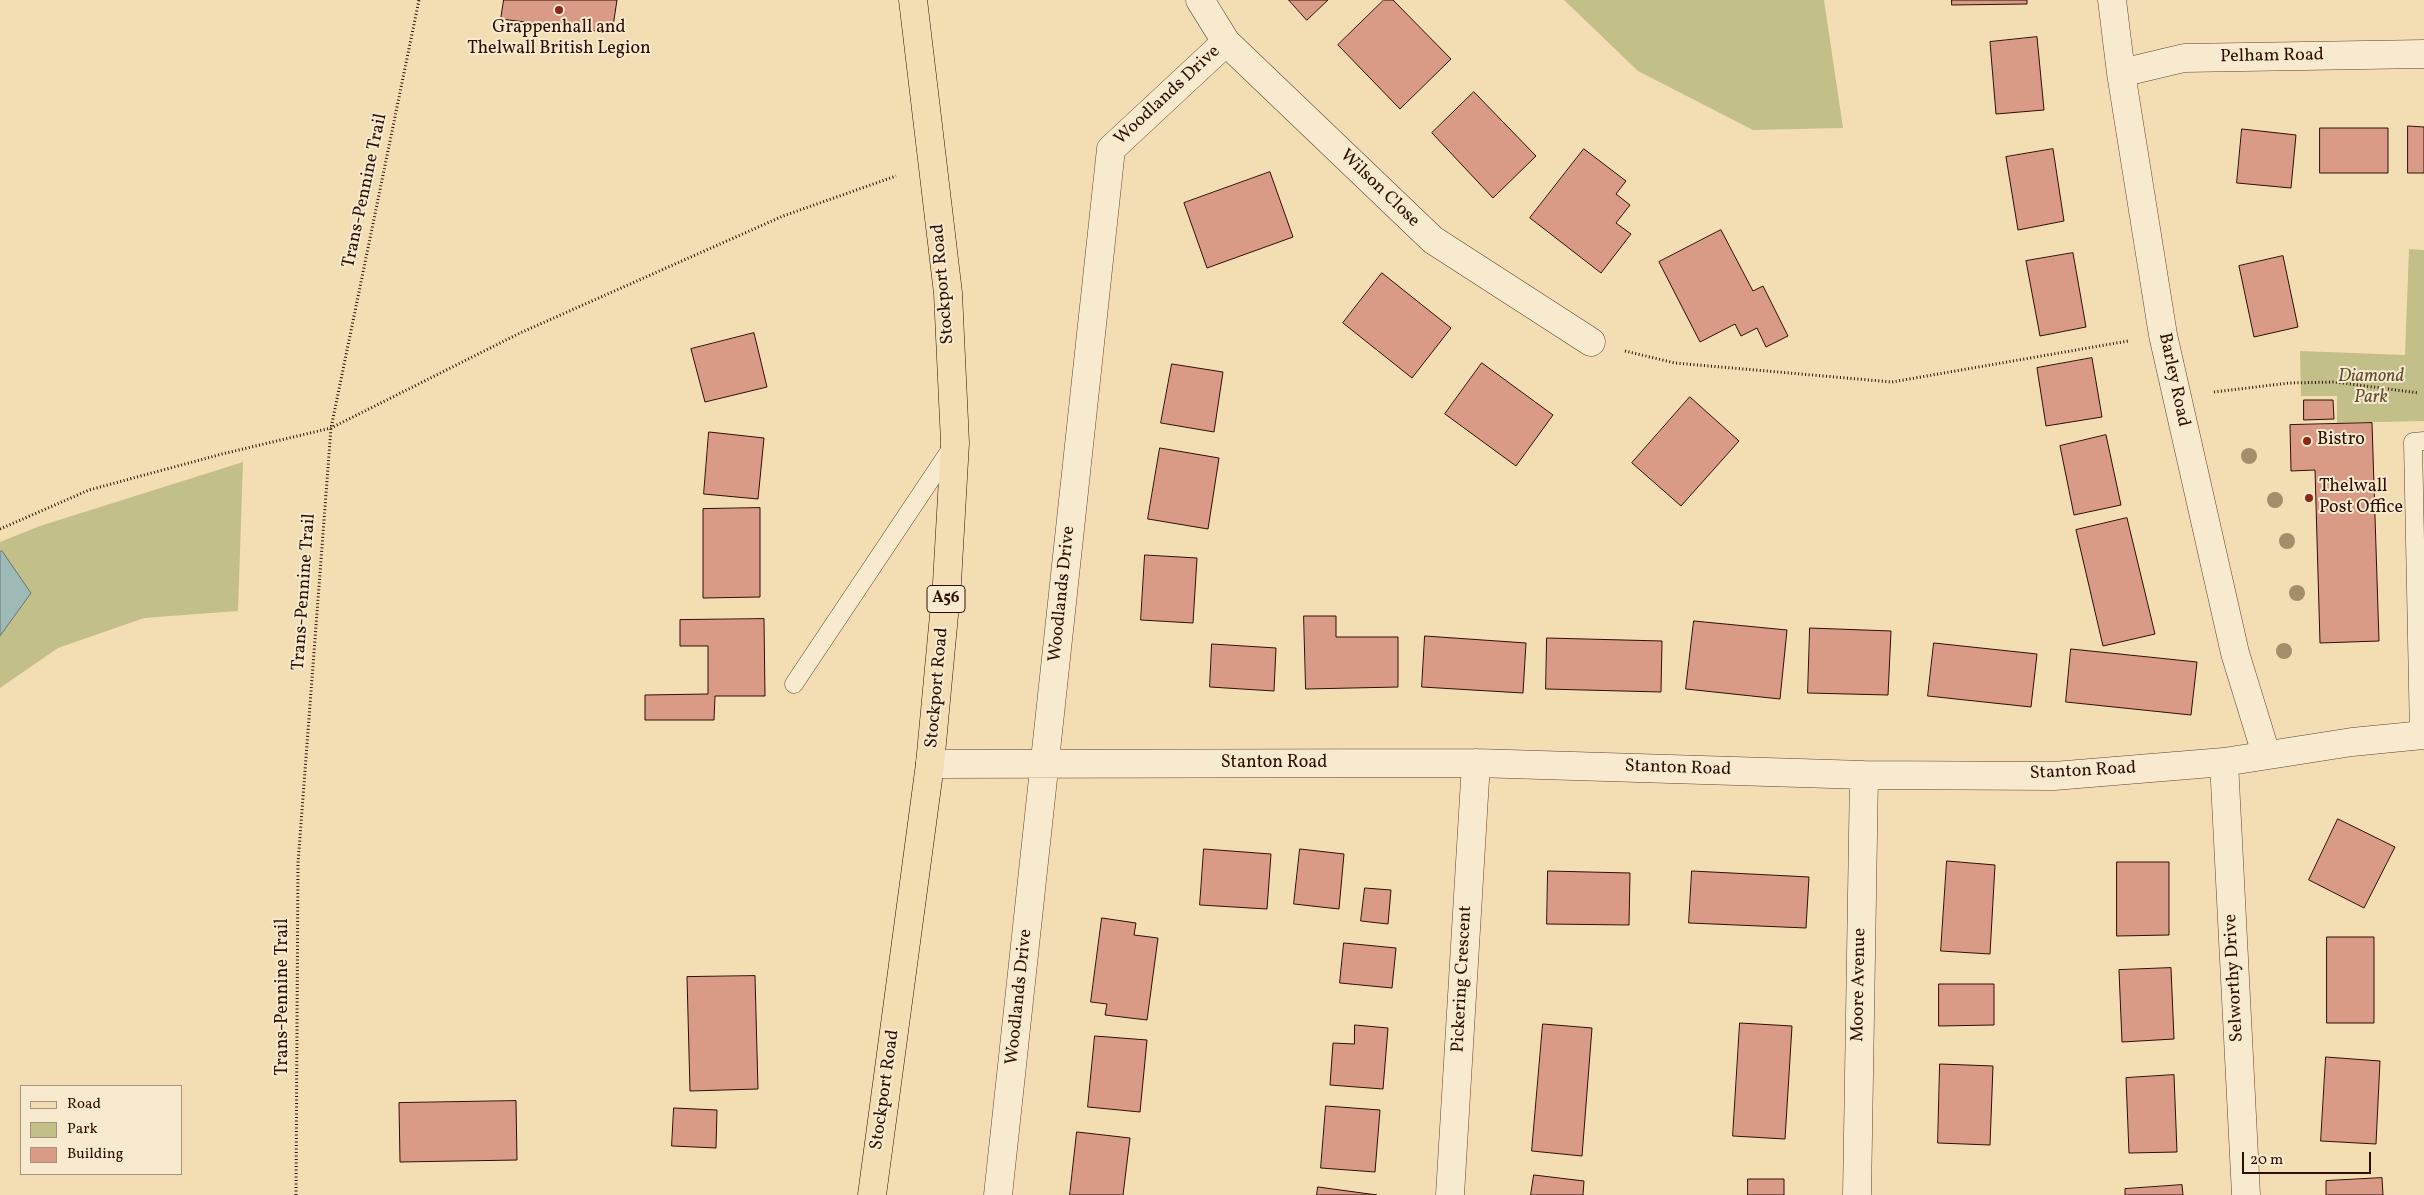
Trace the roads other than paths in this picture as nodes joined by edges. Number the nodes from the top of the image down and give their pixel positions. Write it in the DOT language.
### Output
graph roads {
  1 [pos="912,0"];
  2 [pos="1200,0"];
  3 [pos="2112,0"];
  4 [pos="1226,42"];
  5 [pos="2424,54"];
  6 [pos="2121,74"];
  7 [pos="1591,342"];
  8 [pos="2424,441"];
  9 [pos="955,443"];
  10 [pos="794,684"];
  11 [pos="2422,735"];
  12 [pos="2266,754"];
  13 [pos="1476,762"];
  14 [pos="2224,762"];
  15 [pos="930,764"];
  16 [pos="1045,766"];
  17 [pos="1864,775"];
  18 [pos="872,1195"];
  19 [pos="998,1195"];
  20 [pos="1450,1195"];
  21 [pos="1857,1195"];
  22 [pos="2246,1195"];
  1 -- 9 [label="main road, Stockport Road / A56"];
  2 -- 4 [label="street, Wilson Close"];
  3 -- 6 [label="street, Barley Road"];
  4 -- 7 [label="street, Wilson Close"];
  4 -- 16 [label="street, Woodlands Drive"];
  5 -- 6 [label="street, Pelham Road"];
  6 -- 12 [label="street, Barley Road"];
  8 -- 11 [label="lane"];
  9 -- 10 [label="lane"];
  9 -- 15 [label="main road, Stockport Road / A56"];
  11 -- 12 [label="street, Stanton Road"];
  12 -- 14 [label="street, Stanton Road"];
  13 -- 16 [label="street, Stanton Road"];
  13 -- 17 [label="street, Stanton Road"];
  13 -- 20 [label="street, Pickering Crescent"];
  14 -- 17 [label="street, Stanton Road"];
  14 -- 22 [label="street, Selworthy Drive"];
  15 -- 16 [label="street, Stanton Road"];
  15 -- 18 [label="main road, Stockport Road / A56"];
  16 -- 19 [label="street, Woodlands Drive"];
  17 -- 21 [label="street, Moore Avenue"];
}
